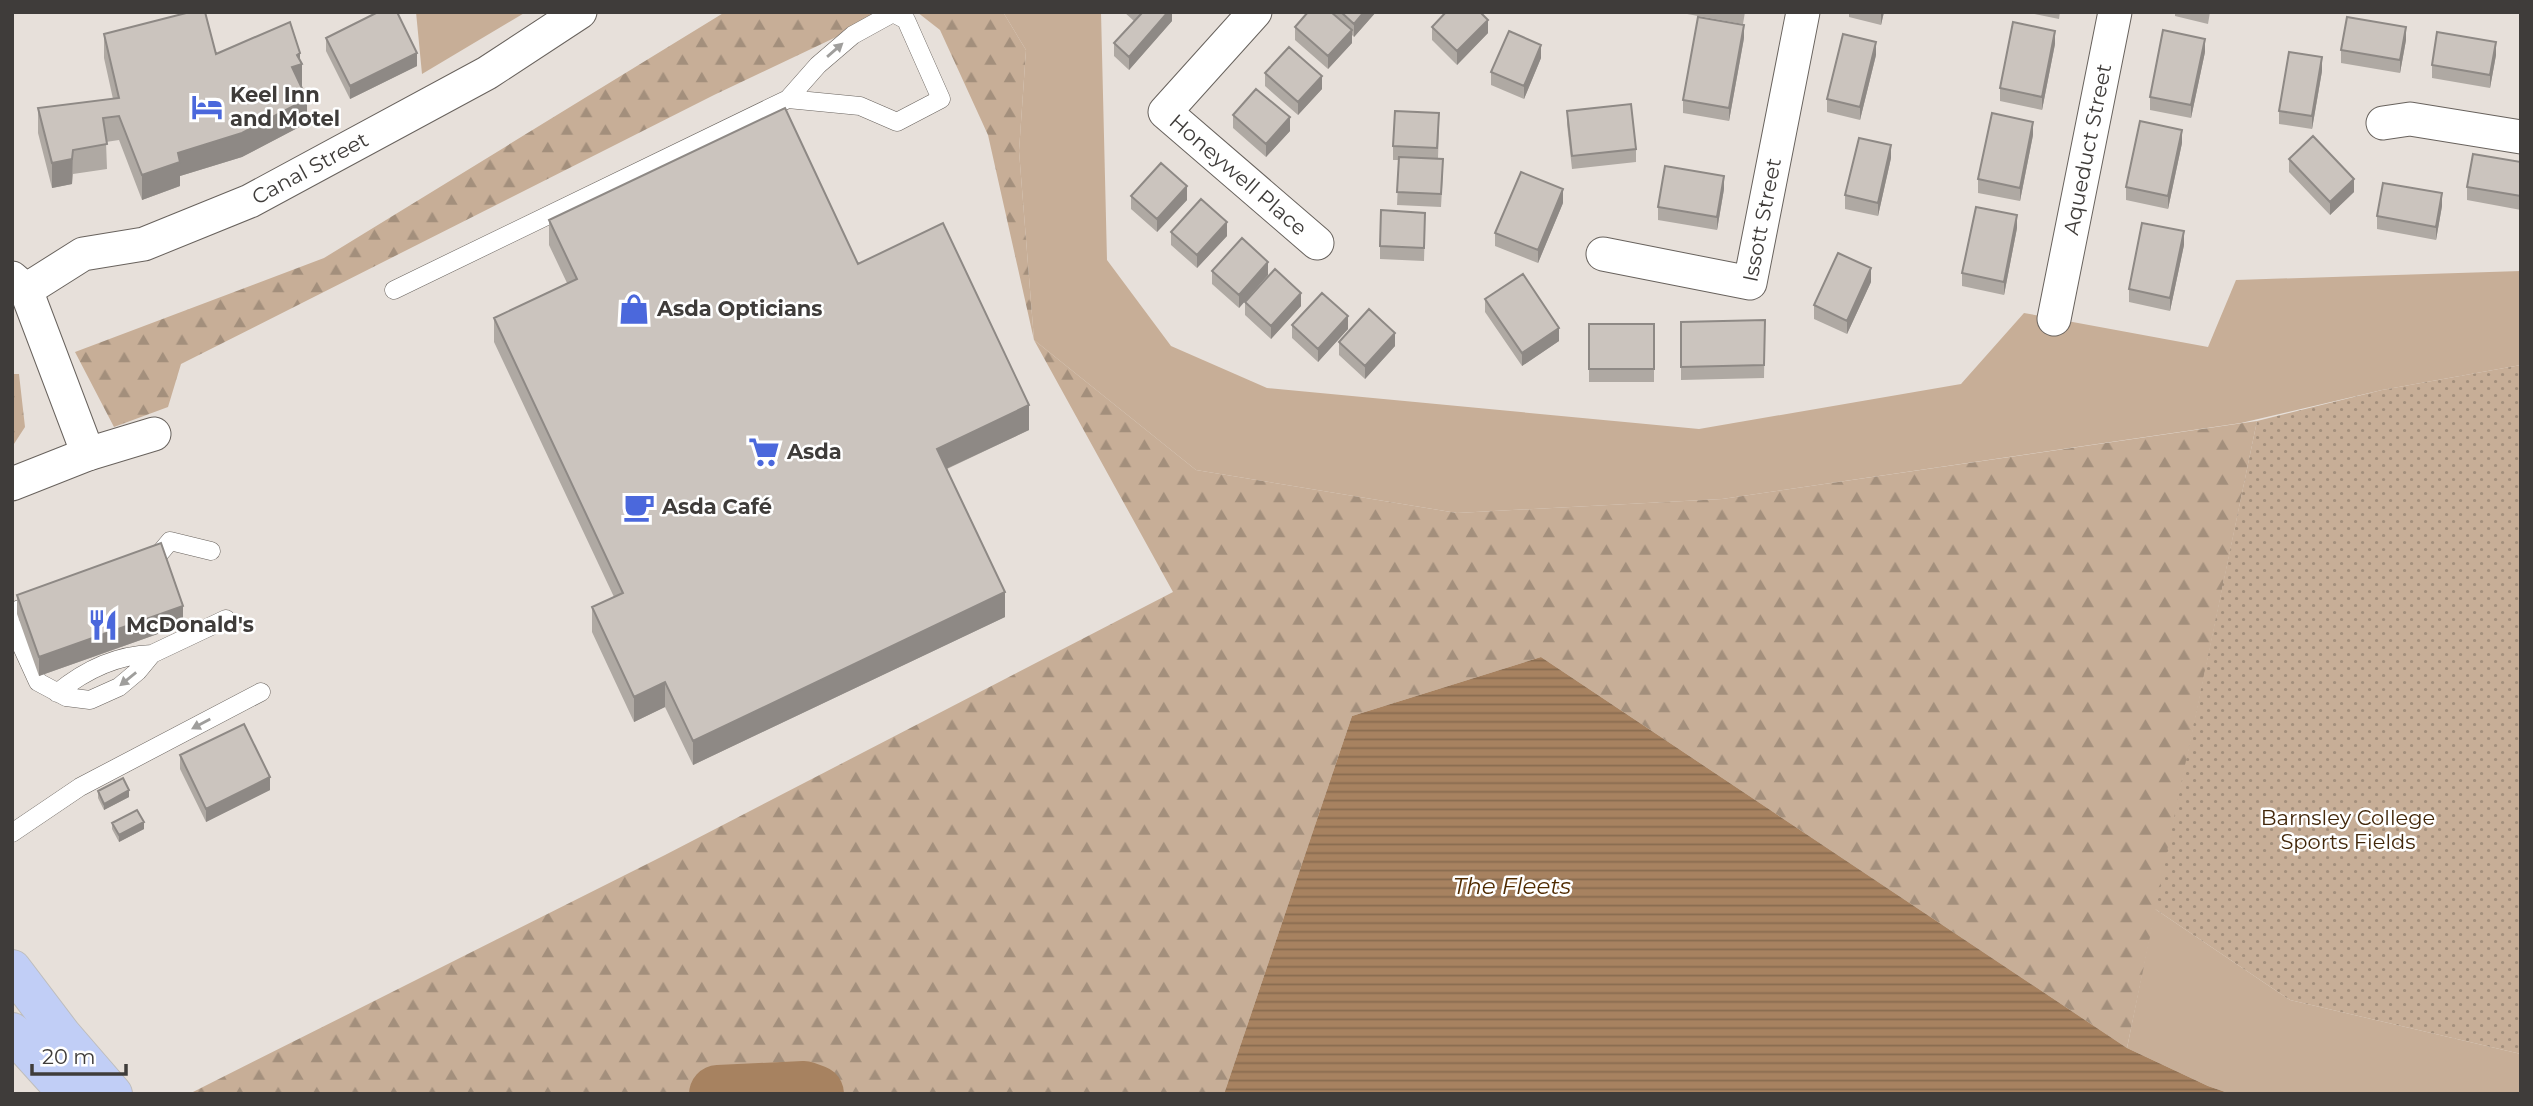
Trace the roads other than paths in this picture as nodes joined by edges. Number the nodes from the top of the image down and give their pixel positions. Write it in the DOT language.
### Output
graph roads {
  1 [pos="580,12"];
  2 [pos="1255,12"];
  3 [pos="1802,12"];
  4 [pos="2115,12"];
  5 [pos="788,99"];
  6 [pos="2383,123"];
  7 [pos="2521,137"];
  8 [pos="1317,243"];
  9 [pos="1603,254"];
  10 [pos="19,284"];
  11 [pos="394,290"];
  12 [pos="2054,319"];
  13 [pos="154,434"];
  14 [pos="88,454"];
  15 [pos="12,484"];
  16 [pos="211,551"];
  17 [pos="129,568"];
  18 [pos="52,597"];
  19 [pos="12,612"];
  20 [pos="226,619"];
  21 [pos="12,625"];
  22 [pos="152,654"];
  23 [pos="261,692"];
  24 [pos="57,693"];
  25 [pos="12,834"];
  26 [pos="12,969"];
  27 [pos="12,1032"];
  28 [pos="68,1094"];
  29 [pos="113,1094"];
  1 -- 10 [label="street, Canal Street"];
  2 -- 8 [label="street, Honeywell Place"];
  3 -- 9 [label="street, Issott Street"];
  4 -- 12 [label="street, Aqueduct Street"];
  5 -- 5 [label="lane, one-way"];
  5 -- 11 [label="lane"];
  6 -- 7 [label="street"];
  10 -- 14 [label="street, Canal Street"];
  13 -- 14 [label="street"];
  14 -- 15 [label="street"];
  16 -- 17 [label="lane"];
  18 -- 19 [label="lane"];
  20 -- 22 [label="lane"];
  21 -- 24 [label="lane"];
  22 -- 24 [label="lane"];
  22 -- 24 [label="lane, one-way"];
  23 -- 25 [label="lane, one-way"];
  26 -- 29 [label="main road"];
  27 -- 28 [label="main road"];
}
